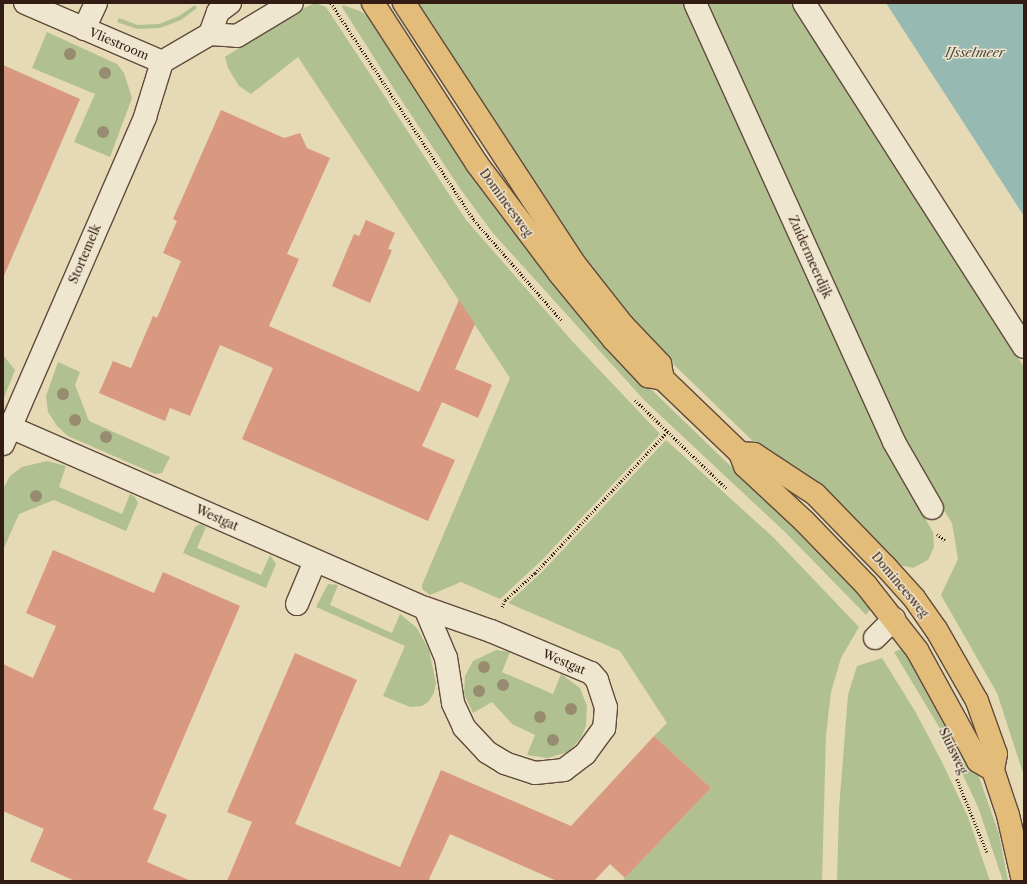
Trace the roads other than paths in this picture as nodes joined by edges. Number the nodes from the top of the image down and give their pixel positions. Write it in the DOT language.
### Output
graph roads {
  1 [pos="25,3"];
  2 [pos="96,3"];
  3 [pos="230,3"];
  4 [pos="234,3"];
  5 [pos="292,3"];
  6 [pos="373,3"];
  7 [pos="404,3"];
  8 [pos="695,3"];
  9 [pos="804,3"];
  10 [pos="251,28"];
  11 [pos="84,29"];
  12 [pos="210,34"];
  13 [pos="162,62"];
  14 [pos="1024,347"];
  15 [pos="663,379"];
  16 [pos="7,436"];
  17 [pos="740,452"];
  18 [pos="932,508"];
  19 [pos="315,561"];
  20 [pos="297,604"];
  21 [pos="425,608"];
  22 [pos="894,619"];
  23 [pos="875,638"];
  24 [pos="992,770"];
  25 [pos="1022,868"];
  1 -- 11 [label="street, Vliestroom"];
  2 -- 11 [label="street"];
  3 -- 12 [label="street"];
  4 -- 10 [label="street"];
  5 -- 10 [label="street"];
  6 -- 15 [label="main road, Domineesweg"];
  7 -- 15 [label="main road, Domineesweg"];
  8 -- 18 [label="street, Zuidermeerdijk"];
  9 -- 14 [label="street"];
  10 -- 12 [label="street"];
  11 -- 13 [label="street, Vliestroom"];
  12 -- 13 [label="street, Vliestroom"];
  13 -- 16 [label="street, Stortemelk"];
  15 -- 17 [label="main road, Domineesweg"];
  16 -- 19 [label="street, Westgat"];
  17 -- 22 [label="main road, Domineesweg"];
  17 -- 24 [label="main road, Domineesweg"];
  19 -- 20 [label="street"];
  19 -- 21 [label="street, Westgat"];
  21 -- 21 [label="street, Westgat"];
  22 -- 23 [label="street"];
  22 -- 24 [label="main road, Domineesweg"];
  24 -- 25 [label="main road, Domineesweg"];
}
